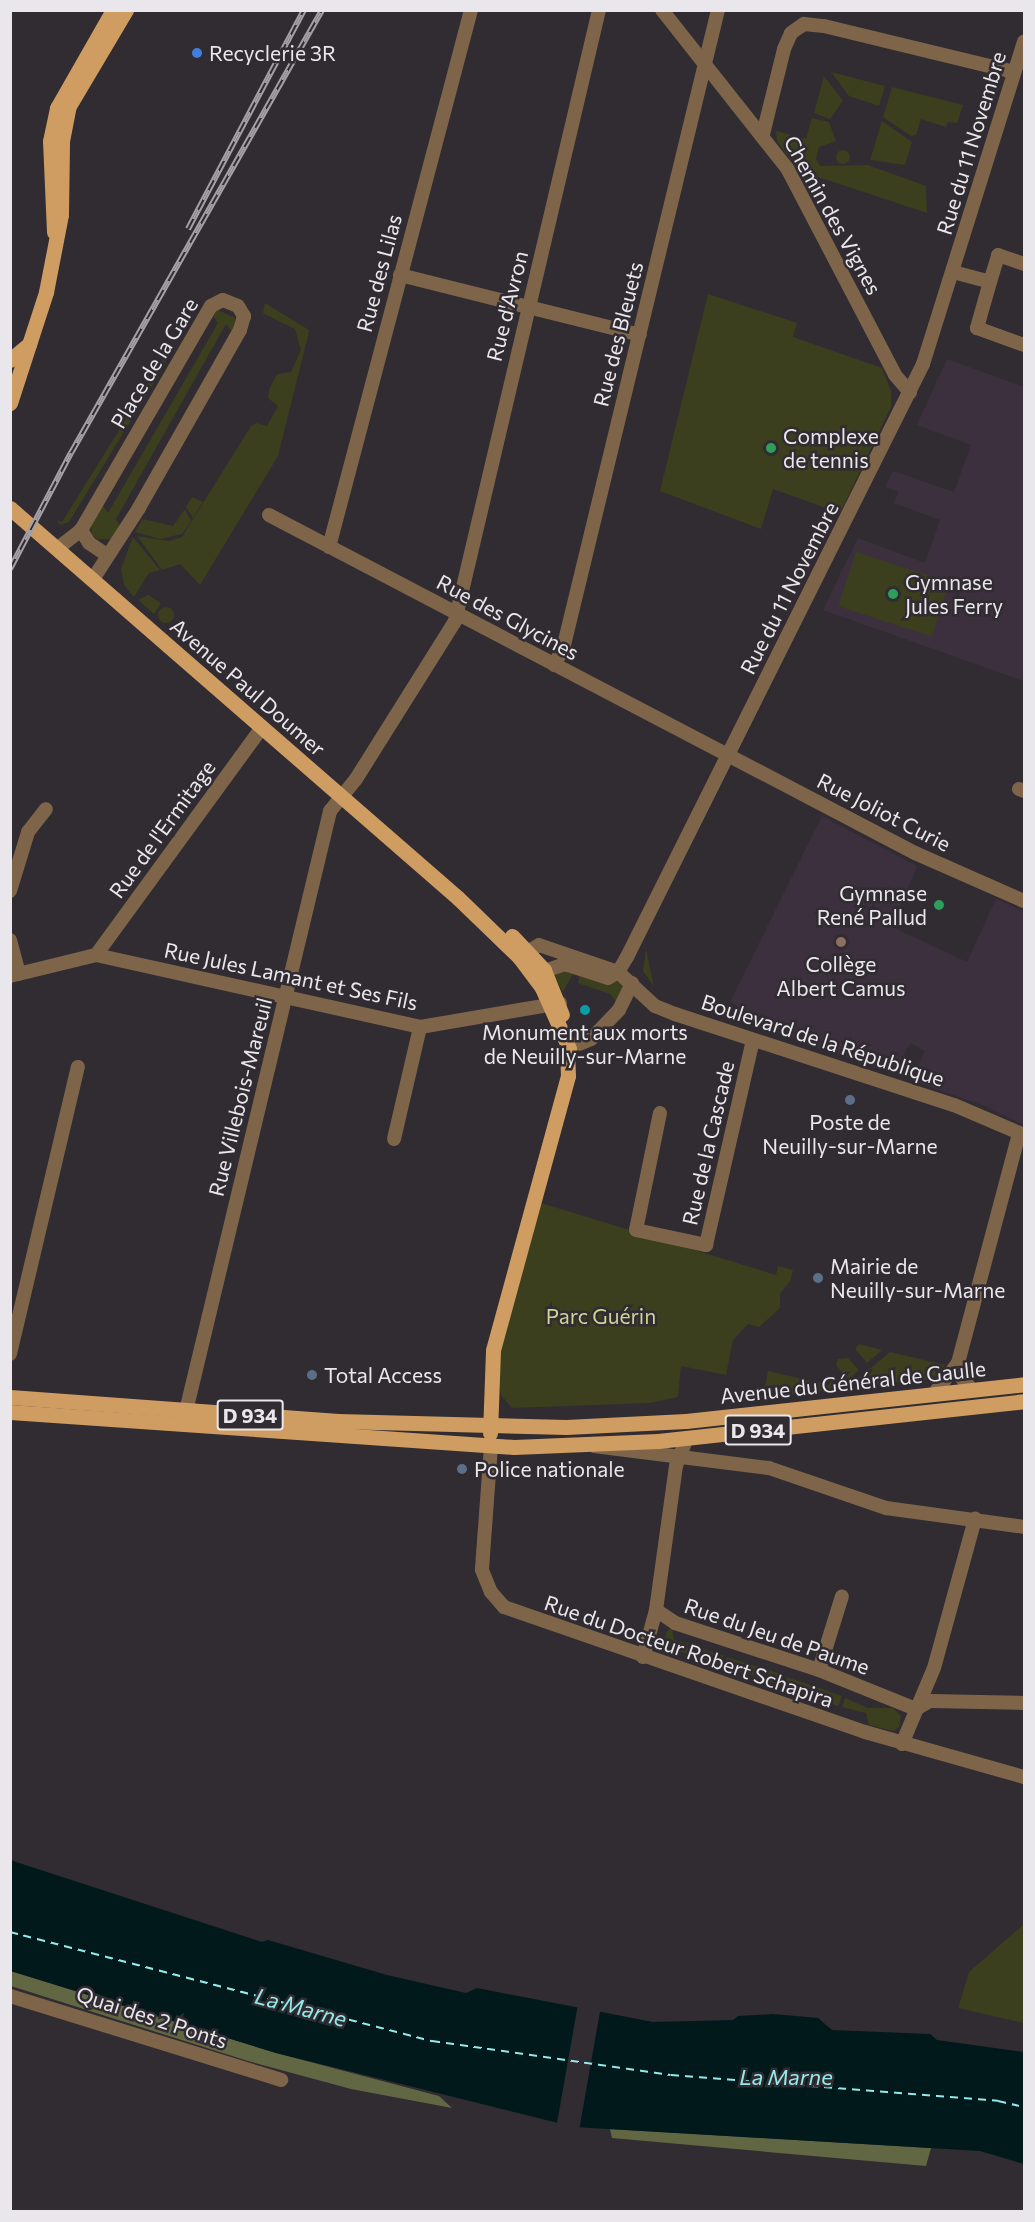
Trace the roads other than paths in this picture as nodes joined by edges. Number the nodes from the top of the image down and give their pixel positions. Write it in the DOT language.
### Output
graph roads {
  1 [pos="112,10"];
  2 [pos="126,10"];
  3 [pos="471,10"];
  4 [pos="599,10"];
  5 [pos="662,10"];
  6 [pos="718,10"];
  7 [pos="1024,41"];
  8 [pos="705,65"];
  9 [pos="1014,72"];
  10 [pos="763,134"];
  11 [pos="55,238"];
  12 [pos="1024,264"];
  13 [pos="953,272"];
  14 [pos="400,275"];
  15 [pos="990,282"];
  16 [pos="528,309"];
  17 [pos="640,335"];
  18 [pos="29,344"];
  19 [pos="1024,345"];
  20 [pos="10,360"];
  21 [pos="910,392"];
  22 [pos="10,404"];
  23 [pos="10,508"];
  24 [pos="269,515"];
  25 [pos="81,530"];
  26 [pos="329,547"];
  27 [pos="58,548"];
  28 [pos="107,555"];
  29 [pos="93,579"];
  30 [pos="456,612"];
  31 [pos="554,665"];
  32 [pos="262,727"];
  33 [pos="728,756"];
  34 [pos="341,796"];
  35 [pos="46,809"];
  36 [pos="10,891"];
  37 [pos="1024,901"];
  38 [pos="10,940"];
  39 [pos="523,953"];
  40 [pos="96,955"];
  41 [pos="618,972"];
  42 [pos="539,973"];
  43 [pos="15,975"];
  44 [pos="632,983"];
  45 [pos="285,998"];
  46 [pos="558,1004"];
  47 [pos="420,1028"];
  48 [pos="753,1040"];
  49 [pos="569,1048"];
  50 [pos="78,1067"];
  51 [pos="660,1113"];
  52 [pos="1022,1134"];
  53 [pos="394,1139"];
  54 [pos="10,1354"];
  55 [pos="958,1363"];
  56 [pos="1024,1384"];
  57 [pos="972,1390"];
  58 [pos="933,1395"];
  59 [pos="10,1397"];
  60 [pos="1024,1401"];
  61 [pos="186,1411"];
  62 [pos="10,1412"];
  63 [pos="686,1421"];
  64 [pos="490,1431"];
  65 [pos="687,1438"];
  66 [pos="586,1444"];
  67 [pos="680,1457"];
  68 [pos="975,1519"];
  69 [pos="1024,1527"];
  70 [pos="842,1596"];
  71 [pos="656,1610"];
  72 [pos="643,1657"];
  73 [pos="819,1670"];
  74 [pos="1024,1703"];
  75 [pos="916,1709"];
  76 [pos="902,1744"];
  77 [pos="1024,1776"];
  78 [pos="10,1996"];
  79 [pos="281,2080"];
  1 -- 11 [label="main road"];
  2 -- 11 [label="main road"];
  3 -- 14 [label="street, Rue des Lilas"];
  4 -- 16 [label="street, Rue d'Avron"];
  5 -- 8 [label="street, Chemin des Vignes"];
  6 -- 8 [label="street, Rue des Bleuets"];
  7 -- 9 [label="street, Rue du 11 Novembre"];
  8 -- 10 [label="street, Chemin des Vignes"];
  8 -- 17 [label="street, Rue des Bleuets"];
  9 -- 10 [label="street"];
  9 -- 13 [label="street, Rue du 11 Novembre"];
  10 -- 21 [label="street, Chemin des Vignes"];
  11 -- 18 [label="main road"];
  12 -- 15 [label="street"];
  13 -- 15 [label="street"];
  13 -- 21 [label="street, Rue du 11 Novembre"];
  14 -- 16 [label="street"];
  14 -- 26 [label="street, Rue des Lilas"];
  15 -- 19 [label="street"];
  16 -- 17 [label="street"];
  16 -- 30 [label="street, Rue d'Avron"];
  17 -- 31 [label="street, Rue des Bleuets"];
  18 -- 20 [label="main road"];
  18 -- 22 [label="main road"];
  21 -- 33 [label="street, Rue du 11 Novembre"];
  23 -- 27 [label="main road, Avenue Paul Doumer"];
  24 -- 26 [label="street, Rue des Glycines"];
  25 -- 27 [label="street, Place de la Gare"];
  25 -- 28 [label="street"];
  25 -- 28 [label="street, Place de la Gare"];
  26 -- 30 [label="street, Rue des Glycines"];
  27 -- 29 [label="main road, Avenue Paul Doumer"];
  28 -- 29 [label="street, Place de la Gare"];
  29 -- 32 [label="main road, Avenue Paul Doumer"];
  30 -- 31 [label="street, Rue des Glycines"];
  30 -- 34 [label="street, Rue d'Avron"];
  31 -- 33 [label="street, Rue des Glycines"];
  32 -- 34 [label="main road, Avenue Paul Doumer"];
  32 -- 40 [label="street, Rue de l'Ermitage"];
  33 -- 37 [label="street, Rue Joliot Curie"];
  33 -- 41 [label="street, Rue du 11 Novembre"];
  34 -- 39 [label="main road, Avenue Paul Doumer"];
  34 -- 45 [label="street, Rue Villebois-Mareuil"];
  35 -- 36 [label="street"];
  38 -- 43 [label="street"];
  39 -- 41 [label="street"];
  39 -- 42 [label="main road, Avenue Paul Doumer"];
  40 -- 43 [label="street, Rue Jules Lamant et Ses Fils"];
  40 -- 45 [label="street, Rue Jules Lamant et Ses Fils"];
  41 -- 42 [label="street"];
  41 -- 44 [label="street, Boulevard de la République"];
  42 -- 46 [label="main road, Avenue Paul Doumer"];
  44 -- 48 [label="street, Boulevard de la République"];
  44 -- 49 [label="street"];
  45 -- 47 [label="street, Rue Jules Lamant et Ses Fils"];
  45 -- 61 [label="street, Rue Villebois-Mareuil"];
  46 -- 47 [label="street, Rue Jules Lamant et Ses Fils"];
  46 -- 49 [label="main road, Avenue Paul Doumer"];
  47 -- 53 [label="street"];
  48 -- 51 [label="street, Rue de la Cascade"];
  48 -- 52 [label="street, Boulevard de la République"];
  49 -- 64 [label="main road, Avenue Paul Doumer"];
  50 -- 54 [label="street"];
  52 -- 55 [label="street"];
  55 -- 57 [label="street"];
  55 -- 58 [label="street"];
  56 -- 57 [label="main road, Avenue du Général de Gaulle / D 934"];
  57 -- 58 [label="main road, Avenue du Général de Gaulle / D 934"];
  58 -- 63 [label="main road, Avenue du Général de Gaulle / D 934"];
  59 -- 61 [label="main road, D 934"];
  60 -- 65 [label="main road, Avenue du Général de Gaulle / D 934"];
  61 -- 64 [label="main road, D 934"];
  62 -- 64 [label="main road, D 934"];
  63 -- 64 [label="main road, Avenue du Général de Gaulle / D 934"];
  63 -- 65 [label="main road"];
  64 -- 66 [label="main road, Avenue du Général de Gaulle / D 934"];
  64 -- 72 [label="street, Rue du Docteur Robert Schapira"];
  65 -- 66 [label="main road, Avenue du Général de Gaulle / D 934"];
  65 -- 67 [label="street, Rue du Jeu de Paume"];
  66 -- 67 [label="street"];
  67 -- 68 [label="street"];
  67 -- 71 [label="street, Rue du Jeu de Paume"];
  68 -- 69 [label="street"];
  68 -- 75 [label="street"];
  70 -- 73 [label="street"];
  71 -- 72 [label="street"];
  71 -- 73 [label="street, Rue du Jeu de Paume"];
  72 -- 76 [label="street, Rue du Docteur Robert Schapira"];
  73 -- 75 [label="street, Rue du Jeu de Paume"];
  74 -- 75 [label="street"];
  75 -- 76 [label="street"];
  76 -- 77 [label="street, Rue du Docteur Robert Schapira"];
  78 -- 79 [label="street, Quai des 2 Ponts"];
}
